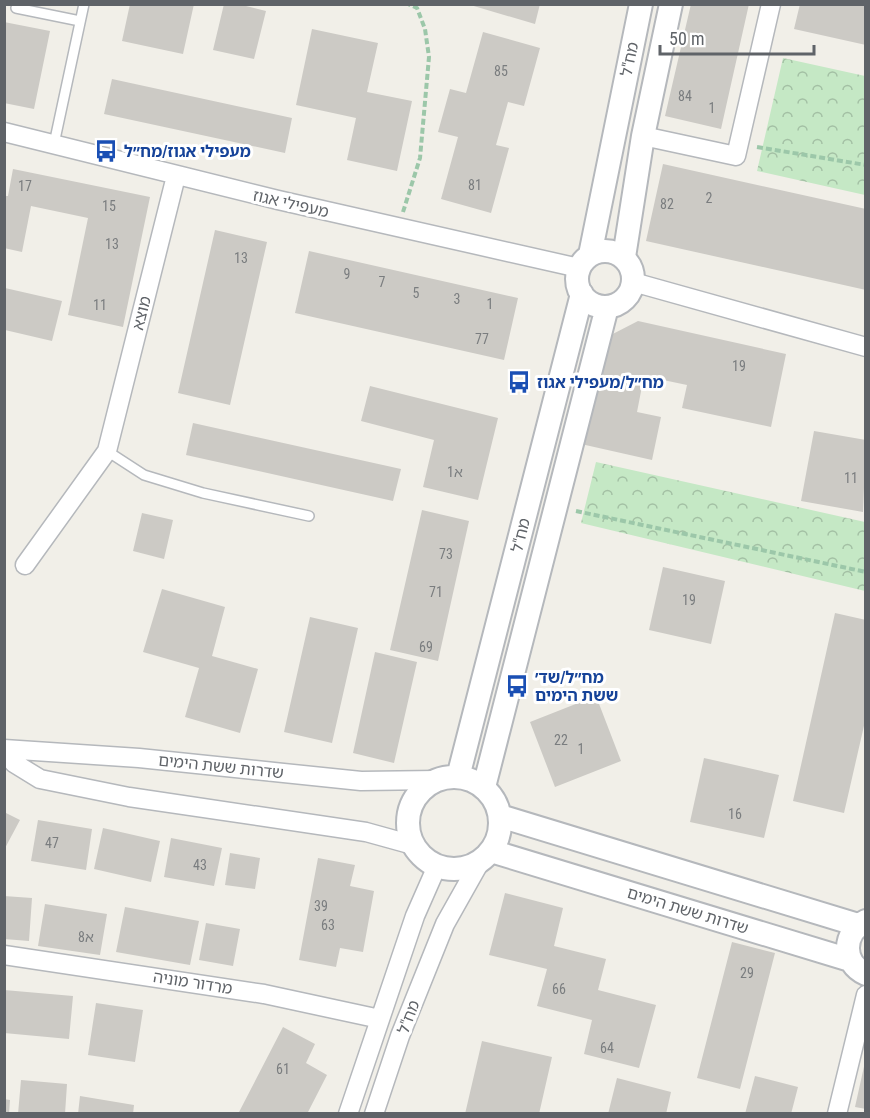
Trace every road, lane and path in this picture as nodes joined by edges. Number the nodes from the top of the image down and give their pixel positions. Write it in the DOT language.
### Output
graph roads {
  1 [pos="84,4"];
  2 [pos="408,4"];
  3 [pos="641,4"];
  4 [pos="671,4"];
  5 [pos="771,4"];
  6 [pos="16,8"];
  7 [pos="80,21"];
  8 [pos="4,132"];
  9 [pos="643,136"];
  10 [pos="54,144"];
  11 [pos="739,144"];
  12 [pos="866,165"];
  13 [pos="176,176"];
  14 [pos="397,228"];
  15 [pos="624,257"];
  16 [pos="585,261"];
  17 [pos="633,282"];
  18 [pos="582,294"];
  19 [pos="607,307"];
  20 [pos="866,347"];
  21 [pos="107,451"];
  22 [pos="556,507"];
  23 [pos="309,516"];
  24 [pos="25,566"];
  25 [pos="866,572"];
  26 [pos="4,750"];
  27 [pos="447,778"];
  28 [pos="484,787"];
  29 [pos="500,816"];
  30 [pos="413,845"];
  31 [pos="486,856"];
  32 [pos="437,866"];
  33 [pos="862,923"];
  34 [pos="4,955"];
  35 [pos="858,967"];
  36 [pos="866,995"];
  37 [pos="380,1019"];
  38 [pos="348,1113"];
  39 [pos="374,1113"];
  40 [pos="837,1113"];
  1 -- 7 [label="lane"];
  2 -- 14 [label="path"];
  3 -- 16 [label="street, מח\"ל"];
  4 -- 9 [label="street, מח\"ל"];
  5 -- 11 [label="street"];
  6 -- 7 [label="lane"];
  7 -- 10 [label="lane"];
  8 -- 10 [label="street, מעפילי אגוז"];
  9 -- 11 [label="street"];
  9 -- 15 [label="street, מח\"ל"];
  10 -- 13 [label="street, מעפילי אגוז"];
  11 -- 12 [label="path"];
  13 -- 14 [label="street, מעפילי אגוז"];
  13 -- 21 [label="street, מוצא"];
  14 -- 16 [label="street, מעפילי אגוז"];
  15 -- 16 [label="street"];
  15 -- 17 [label="street"];
  16 -- 18 [label="street"];
  17 -- 19 [label="street"];
  17 -- 20 [label="street"];
  18 -- 19 [label="street"];
  18 -- 27 [label="street, מח\"ל"];
  19 -- 22 [label="street, מח\"ל"];
  21 -- 23 [label="lane"];
  21 -- 24 [label="street, מוצא"];
  22 -- 25 [label="path"];
  22 -- 28 [label="street, מח\"ל"];
  26 -- 27 [label="street, שדרות ששת הימים"];
  26 -- 30 [label="street, שדרות ששת הימים"];
  27 -- 28 [label="street"];
  27 -- 30 [label="street"];
  28 -- 29 [label="street"];
  29 -- 31 [label="street"];
  29 -- 33 [label="street"];
  30 -- 32 [label="street"];
  31 -- 32 [label="street"];
  31 -- 35 [label="street, שדרות ששת הימים"];
  31 -- 39 [label="street, מח\"ל"];
  32 -- 37 [label="street, מח\"ל"];
  33 -- 35 [label="street"];
  34 -- 37 [label="street, מרדור מוניה"];
  36 -- 40 [label="street"];
  37 -- 38 [label="street, מח\"ל"];
}
